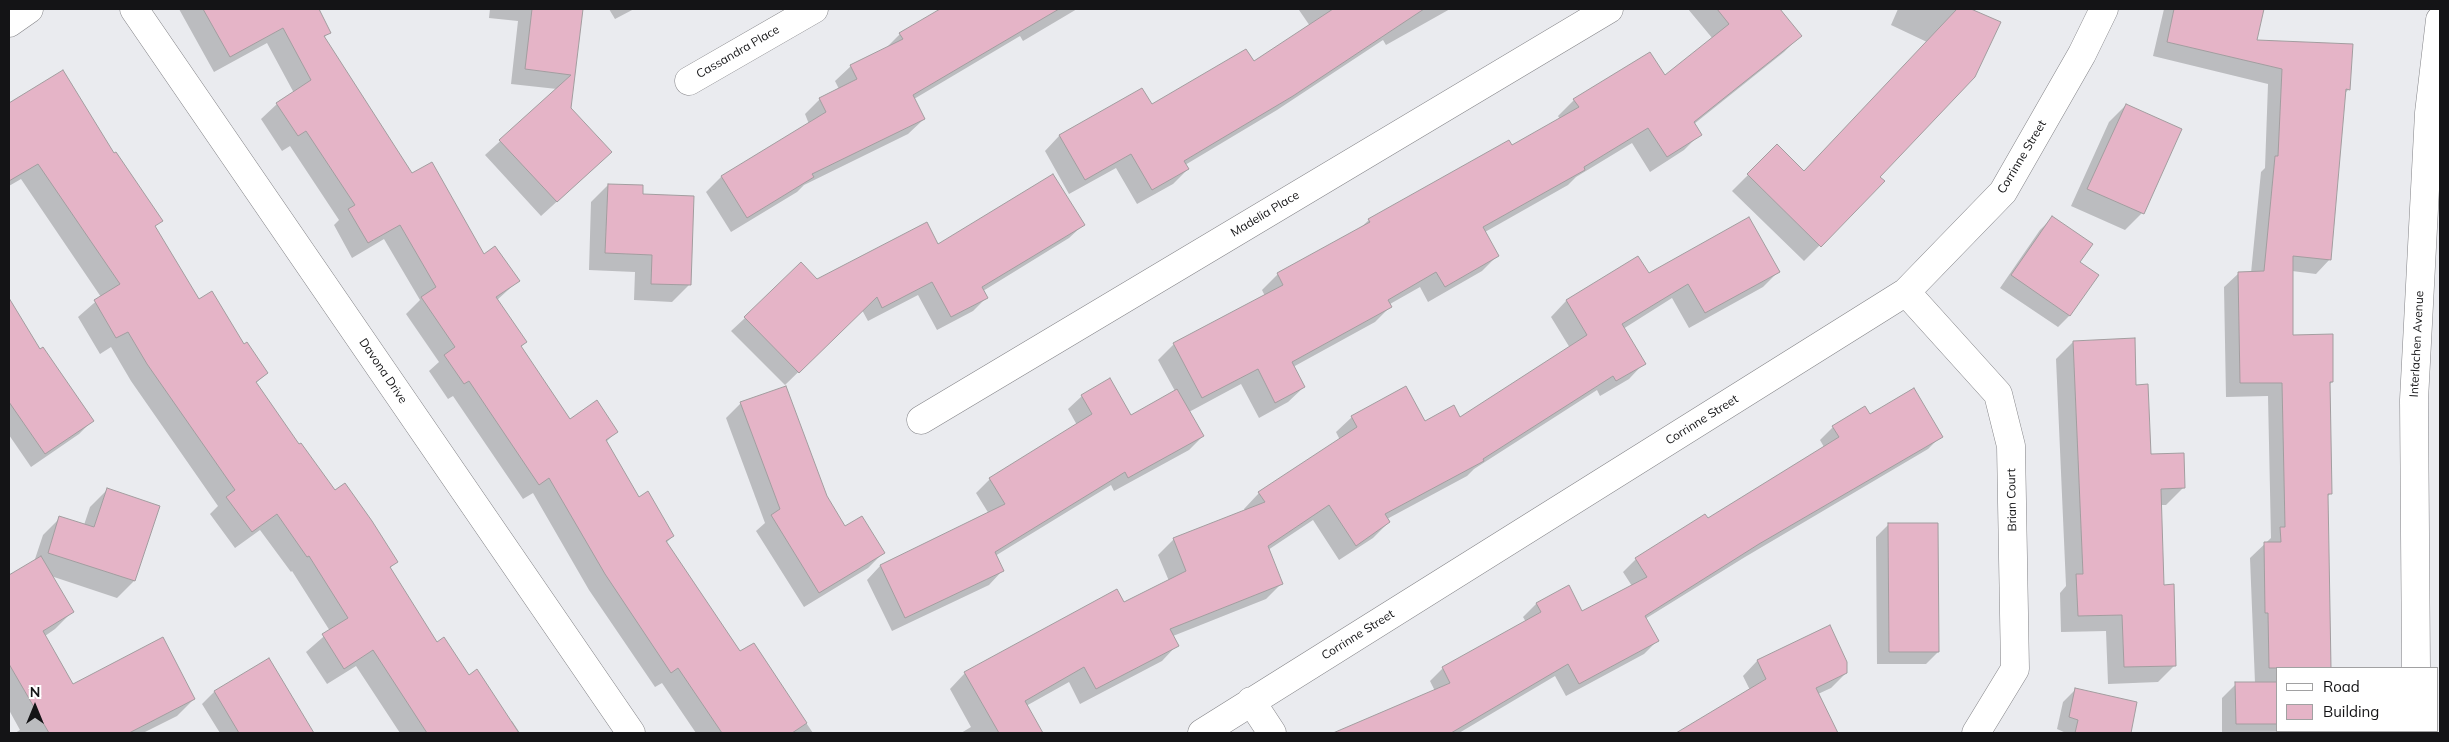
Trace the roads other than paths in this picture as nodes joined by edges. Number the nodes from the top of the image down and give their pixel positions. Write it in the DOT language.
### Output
graph roads {
  1 [pos="29,9"];
  2 [pos="134,9"];
  3 [pos="814,9"];
  4 [pos="1609,9"];
  5 [pos="2104,9"];
  6 [pos="2440,20"];
  7 [pos="9,23"];
  8 [pos="689,81"];
  9 [pos="1906,292"];
  10 [pos="920,420"];
  11 [pos="2416,667"];
  12 [pos="1251,701"];
  13 [pos="632,733"];
  14 [pos="1202,733"];
  15 [pos="1272,733"];
  16 [pos="1976,733"];
  1 -- 7 [label="street"];
  2 -- 13 [label="street, Davona Drive"];
  3 -- 8 [label="street, Cassandra Place"];
  4 -- 10 [label="street, Madelia Place"];
  5 -- 9 [label="street, Corrinne Street"];
  6 -- 11 [label="street, Interlachen Avenue"];
  9 -- 12 [label="street, Corrinne Street"];
  9 -- 16 [label="street, Brian Court"];
  12 -- 14 [label="street, Corrinne Street"];
  12 -- 15 [label="street"];
}
